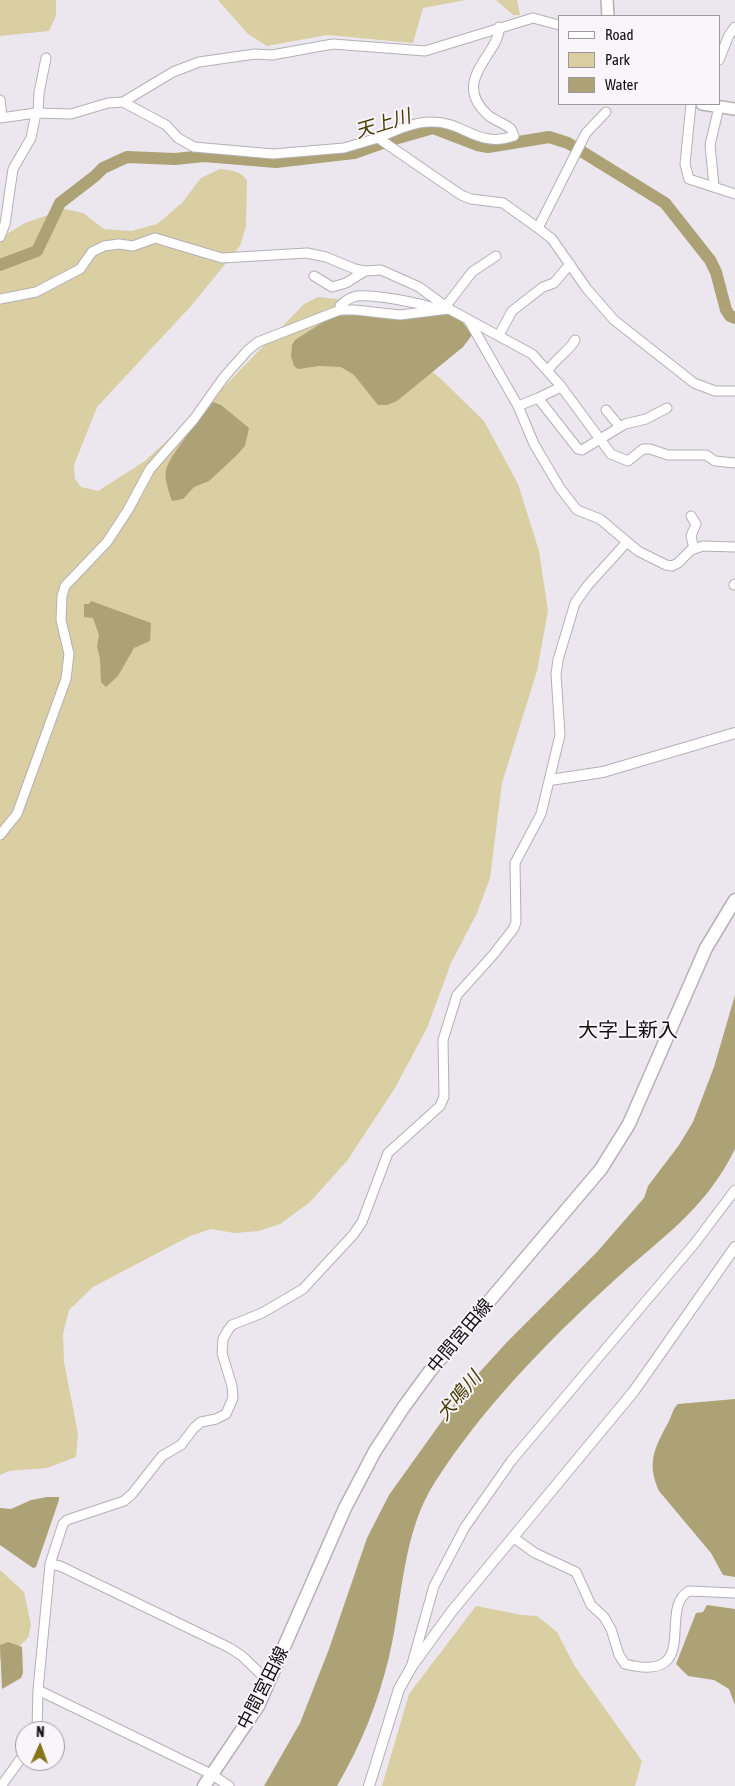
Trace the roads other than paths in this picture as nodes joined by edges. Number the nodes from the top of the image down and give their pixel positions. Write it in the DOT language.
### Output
graph roads {
  1 [pos="607,0"];
  2 [pos="608,15"];
  3 [pos="558,25"];
  4 [pos="499,27"];
  5 [pos="735,27"];
  6 [pos="46,58"];
  7 [pos="720,58"];
  8 [pos="0,100"];
  9 [pos="123,102"];
  10 [pos="691,105"];
  11 [pos="707,105"];
  12 [pos="718,107"];
  13 [pos="735,109"];
  14 [pos="606,112"];
  15 [pos="37,113"];
  16 [pos="1,117"];
  17 [pos="378,138"];
  18 [pos="714,186"];
  19 [pos="735,194"];
  20 [pos="538,228"];
  21 [pos="0,237"];
  22 [pos="496,256"];
  23 [pos="570,264"];
  24 [pos="365,271"];
  25 [pos="314,276"];
  26 [pos="0,299"];
  27 [pos="447,307"];
  28 [pos="437,309"];
  29 [pos="340,310"];
  30 [pos="467,318"];
  31 [pos="499,335"];
  32 [pos="575,340"];
  33 [pos="548,371"];
  34 [pos="561,387"];
  35 [pos="735,391"];
  36 [pos="538,398"];
  37 [pos="518,406"];
  38 [pos="666,408"];
  39 [pos="606,410"];
  40 [pos="620,427"];
  41 [pos="600,438"];
  42 [pos="735,463"];
  43 [pos="691,516"];
  44 [pos="627,542"];
  45 [pos="735,547"];
  46 [pos="694,549"];
  47 [pos="735,733"];
  48 [pos="550,780"];
  49 [pos="0,835"];
  50 [pos="735,900"];
  51 [pos="735,1190"];
  52 [pos="735,1247"];
  53 [pos="514,1538"];
  54 [pos="50,1564"];
  55 [pos="735,1593"];
  56 [pos="412,1666"];
  57 [pos="269,1682"];
  58 [pos="38,1690"];
  59 [pos="37,1721"];
  60 [pos="15,1767"];
  61 [pos="213,1775"];
  62 [pos="2,1786"];
  63 [pos="204,1786"];
  64 [pos="229,1786"];
  65 [pos="369,1786"];
  1 -- 2 [label="main road"];
  3 -- 4 [label="street"];
  4 -- 9 [label="street"];
  4 -- 17 [label="street"];
  5 -- 7 [label="street"];
  6 -- 15 [label="street"];
  8 -- 16 [label="street"];
  9 -- 15 [label="street"];
  9 -- 17 [label="street"];
  10 -- 18 [label="street"];
  11 -- 12 [label="main road"];
  12 -- 13 [label="main road"];
  12 -- 18 [label="street"];
  14 -- 20 [label="street"];
  15 -- 16 [label="street"];
  15 -- 21 [label="street"];
  17 -- 20 [label="street"];
  18 -- 19 [label="street"];
  20 -- 23 [label="street"];
  22 -- 27 [label="street"];
  23 -- 31 [label="street"];
  23 -- 35 [label="street"];
  24 -- 25 [label="street"];
  24 -- 26 [label="street"];
  24 -- 27 [label="street"];
  27 -- 28 [label="street"];
  27 -- 30 [label="street"];
  28 -- 29 [label="street"];
  28 -- 29 [label="street"];
  29 -- 49 [label="street"];
  30 -- 31 [label="street"];
  30 -- 37 [label="street"];
  31 -- 33 [label="street"];
  32 -- 33 [label="street"];
  33 -- 34 [label="street"];
  34 -- 36 [label="street"];
  34 -- 41 [label="street"];
  36 -- 37 [label="street"];
  36 -- 41 [label="street"];
  37 -- 44 [label="street"];
  38 -- 40 [label="street"];
  39 -- 40 [label="street"];
  40 -- 41 [label="street"];
  41 -- 42 [label="street"];
  43 -- 46 [label="street"];
  44 -- 46 [label="street"];
  44 -- 48 [label="street"];
  45 -- 46 [label="street"];
  47 -- 48 [label="street"];
  48 -- 54 [label="street"];
  50 -- 57 [label="main road, 中間宮田線"];
  51 -- 56 [label="street"];
  52 -- 53 [label="street"];
  53 -- 55 [label="street"];
  53 -- 56 [label="street"];
  54 -- 57 [label="street"];
  54 -- 58 [label="street"];
  56 -- 65 [label="street"];
  57 -- 61 [label="main road, 中間宮田線"];
  58 -- 59 [label="street"];
  58 -- 61 [label="street"];
  60 -- 62 [label="street"];
  61 -- 63 [label="main road, 中間宮田線"];
  61 -- 64 [label="street"];
}
